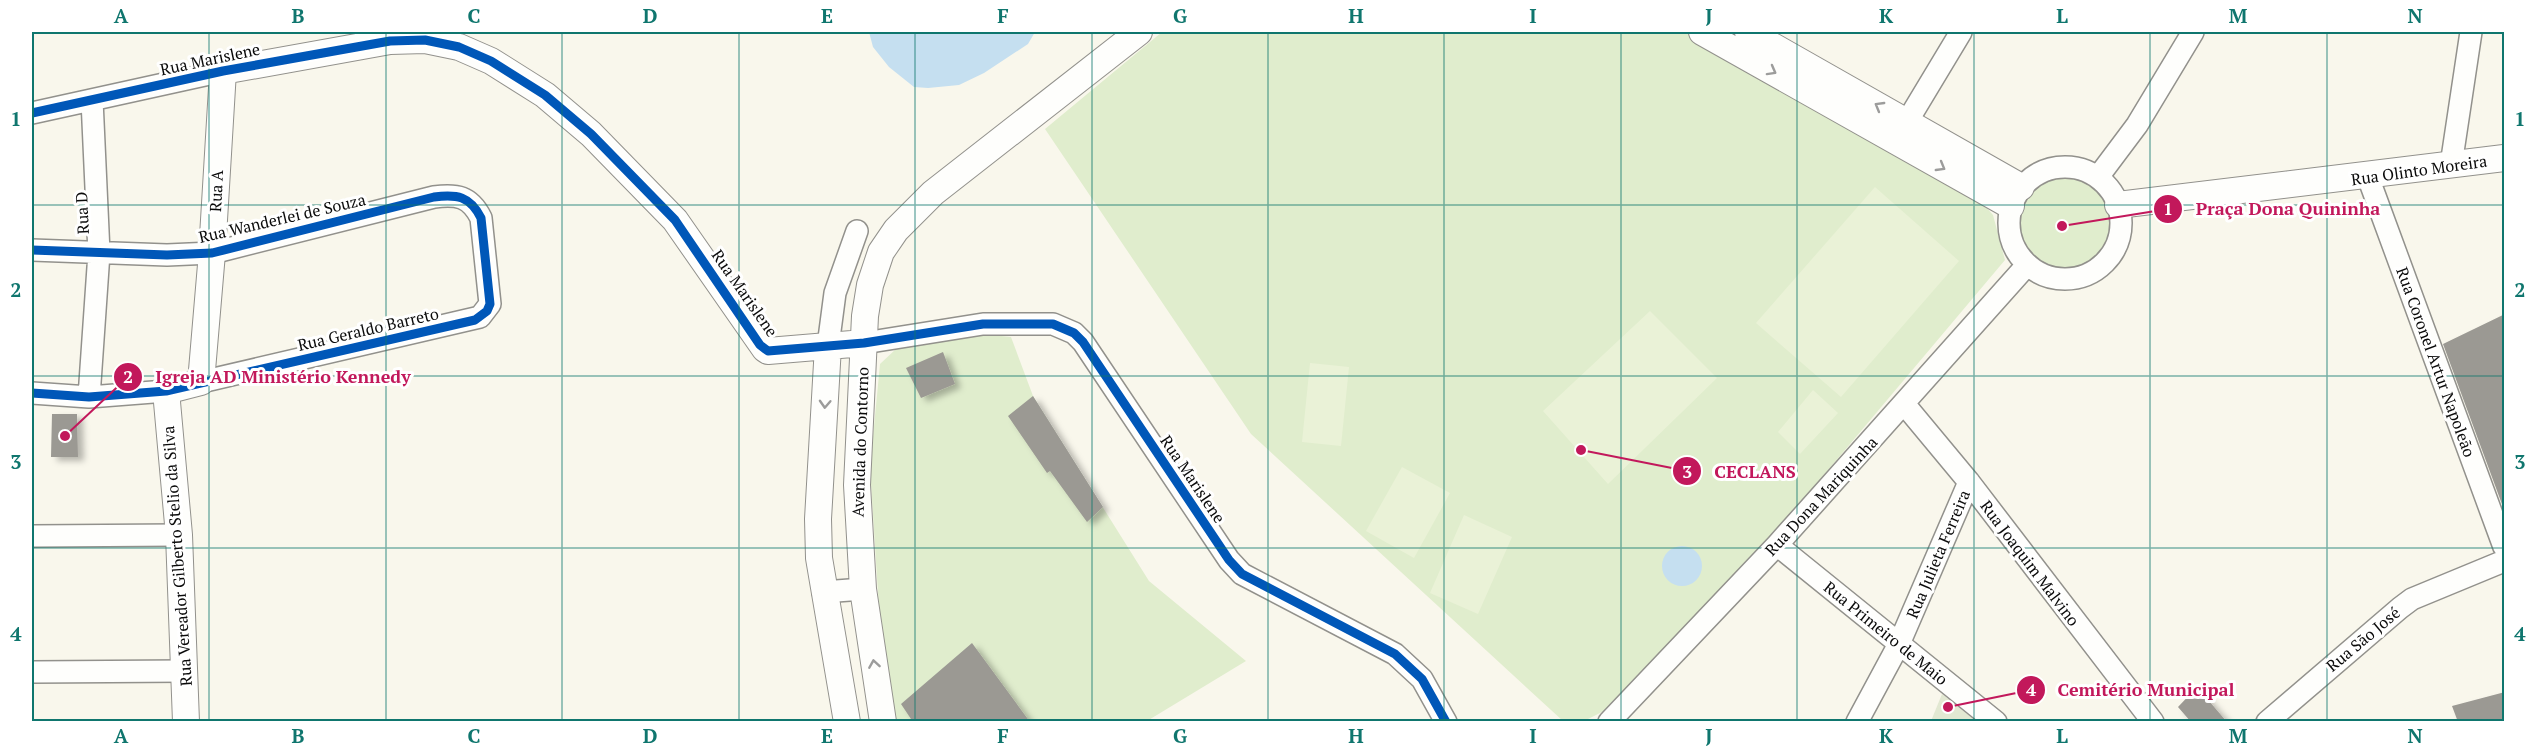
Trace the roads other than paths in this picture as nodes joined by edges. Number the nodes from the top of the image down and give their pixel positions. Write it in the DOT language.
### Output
graph roads {
  1 [pos="1139,32"];
  2 [pos="1702,32"];
  3 [pos="1961,32"];
  4 [pos="2193,32"];
  5 [pos="2471,32"];
  6 [pos="1739,37"];
  7 [pos="223,71"];
  8 [pos="92,100"];
  9 [pos="32,113"];
  10 [pos="1901,131"];
  11 [pos="2505,158"];
  12 [pos="2451,165"];
  13 [pos="2098,177"];
  14 [pos="2368,177"];
  15 [pos="2016,196"];
  16 [pos="2118,205"];
  17 [pos="856,231"];
  18 [pos="32,250"];
  19 [pos="212,253"];
  20 [pos="99,254"];
  21 [pos="2027,265"];
  22 [pos="490,304"];
  23 [pos="864,343"];
  24 [pos="828,346"];
  25 [pos="201,382"];
  26 [pos="166,391"];
  27 [pos="32,393"];
  28 [pos="89,397"];
  29 [pos="1905,405"];
  30 [pos="1969,482"];
  31 [pos="179,535"];
  32 [pos="32,536"];
  33 [pos="1777,544"];
  34 [pos="2505,547"];
  35 [pos="2505,561"];
  36 [pos="863,589"];
  37 [pos="823,592"];
  38 [pos="1899,644"];
  39 [pos="186,671"];
  40 [pos="32,672"];
  41 [pos="1861,713"];
  42 [pos="186,722"];
  43 [pos="847,722"];
  44 [pos="883,722"];
  45 [pos="1446,722"];
  46 [pos="1609,722"];
  47 [pos="1846,722"];
  48 [pos="1996,722"];
  49 [pos="2153,722"];
  50 [pos="2267,722"];
  1 -- 23 [label="street, Avenida do Contorno"];
  2 -- 6 [label="street"];
  3 -- 10 [label="street"];
  4 -- 13 [label="street"];
  5 -- 12 [label="street"];
  6 -- 10 [label="street"];
  7 -- 8 [label="street, Rua Marislene"];
  7 -- 19 [label="street, Rua A"];
  7 -- 24 [label="street, Rua Marislene"];
  8 -- 9 [label="street, Rua Marislene"];
  8 -- 20 [label="street, Rua D"];
  10 -- 15 [label="street"];
  11 -- 12 [label="street, Rua Olinto Moreira"];
  12 -- 14 [label="street, Rua Olinto Moreira"];
  13 -- 15 [label="street"];
  13 -- 16 [label="street"];
  14 -- 16 [label="street, Rua Olinto Moreira"];
  14 -- 34 [label="street, Rua Coronel Artur Napoleão"];
  15 -- 21 [label="street"];
  16 -- 21 [label="street"];
  17 -- 24 [label="street"];
  18 -- 20 [label="street, Rua Wanderlei de Souza"];
  19 -- 20 [label="street, Rua Wanderlei de Souza"];
  19 -- 22 [label="street, Rua Wanderlei de Souza"];
  19 -- 25 [label="street, Rua A"];
  20 -- 28 [label="street, Rua D"];
  21 -- 29 [label="street, Rua Dona Mariquinha"];
  22 -- 25 [label="street, Rua Geraldo Barreto"];
  23 -- 24 [label="street, Rua Marislene"];
  23 -- 36 [label="street, Avenida do Contorno"];
  23 -- 45 [label="street, Rua Marislene"];
  24 -- 37 [label="street, one-way"];
  25 -- 26 [label="street, Rua Geraldo Barreto"];
  26 -- 28 [label="street, Rua Geraldo Barreto"];
  26 -- 31 [label="street, Rua Vereador Gilberto Stelio da Silva"];
  27 -- 28 [label="street, Rua Geraldo Barreto"];
  29 -- 30 [label="street, Rua Joaquim Malvino"];
  29 -- 33 [label="street, Rua Dona Mariquinha"];
  30 -- 38 [label="street, Rua Julieta Ferreira"];
  30 -- 49 [label="street, Rua Joaquim Malvino"];
  31 -- 32 [label="street"];
  31 -- 39 [label="street, Rua Vereador Gilberto Stelio da Silva"];
  33 -- 38 [label="street, Rua Primeiro de Maio"];
  33 -- 46 [label="street, Rua Dona Mariquinha"];
  35 -- 50 [label="street, Rua São José"];
  36 -- 37 [label="street"];
  44 -- 36 [label="street, Avenida do Contorno, one-way"];
  37 -- 43 [label="street"];
  38 -- 41 [label="street, Rua Julieta Ferreira"];
  38 -- 48 [label="street, Rua Primeiro de Maio"];
  39 -- 40 [label="street"];
  39 -- 42 [label="street, Rua Vereador Gilberto Stelio da Silva"];
  41 -- 47 [label="street, Rua Julieta Ferreira"];
}
